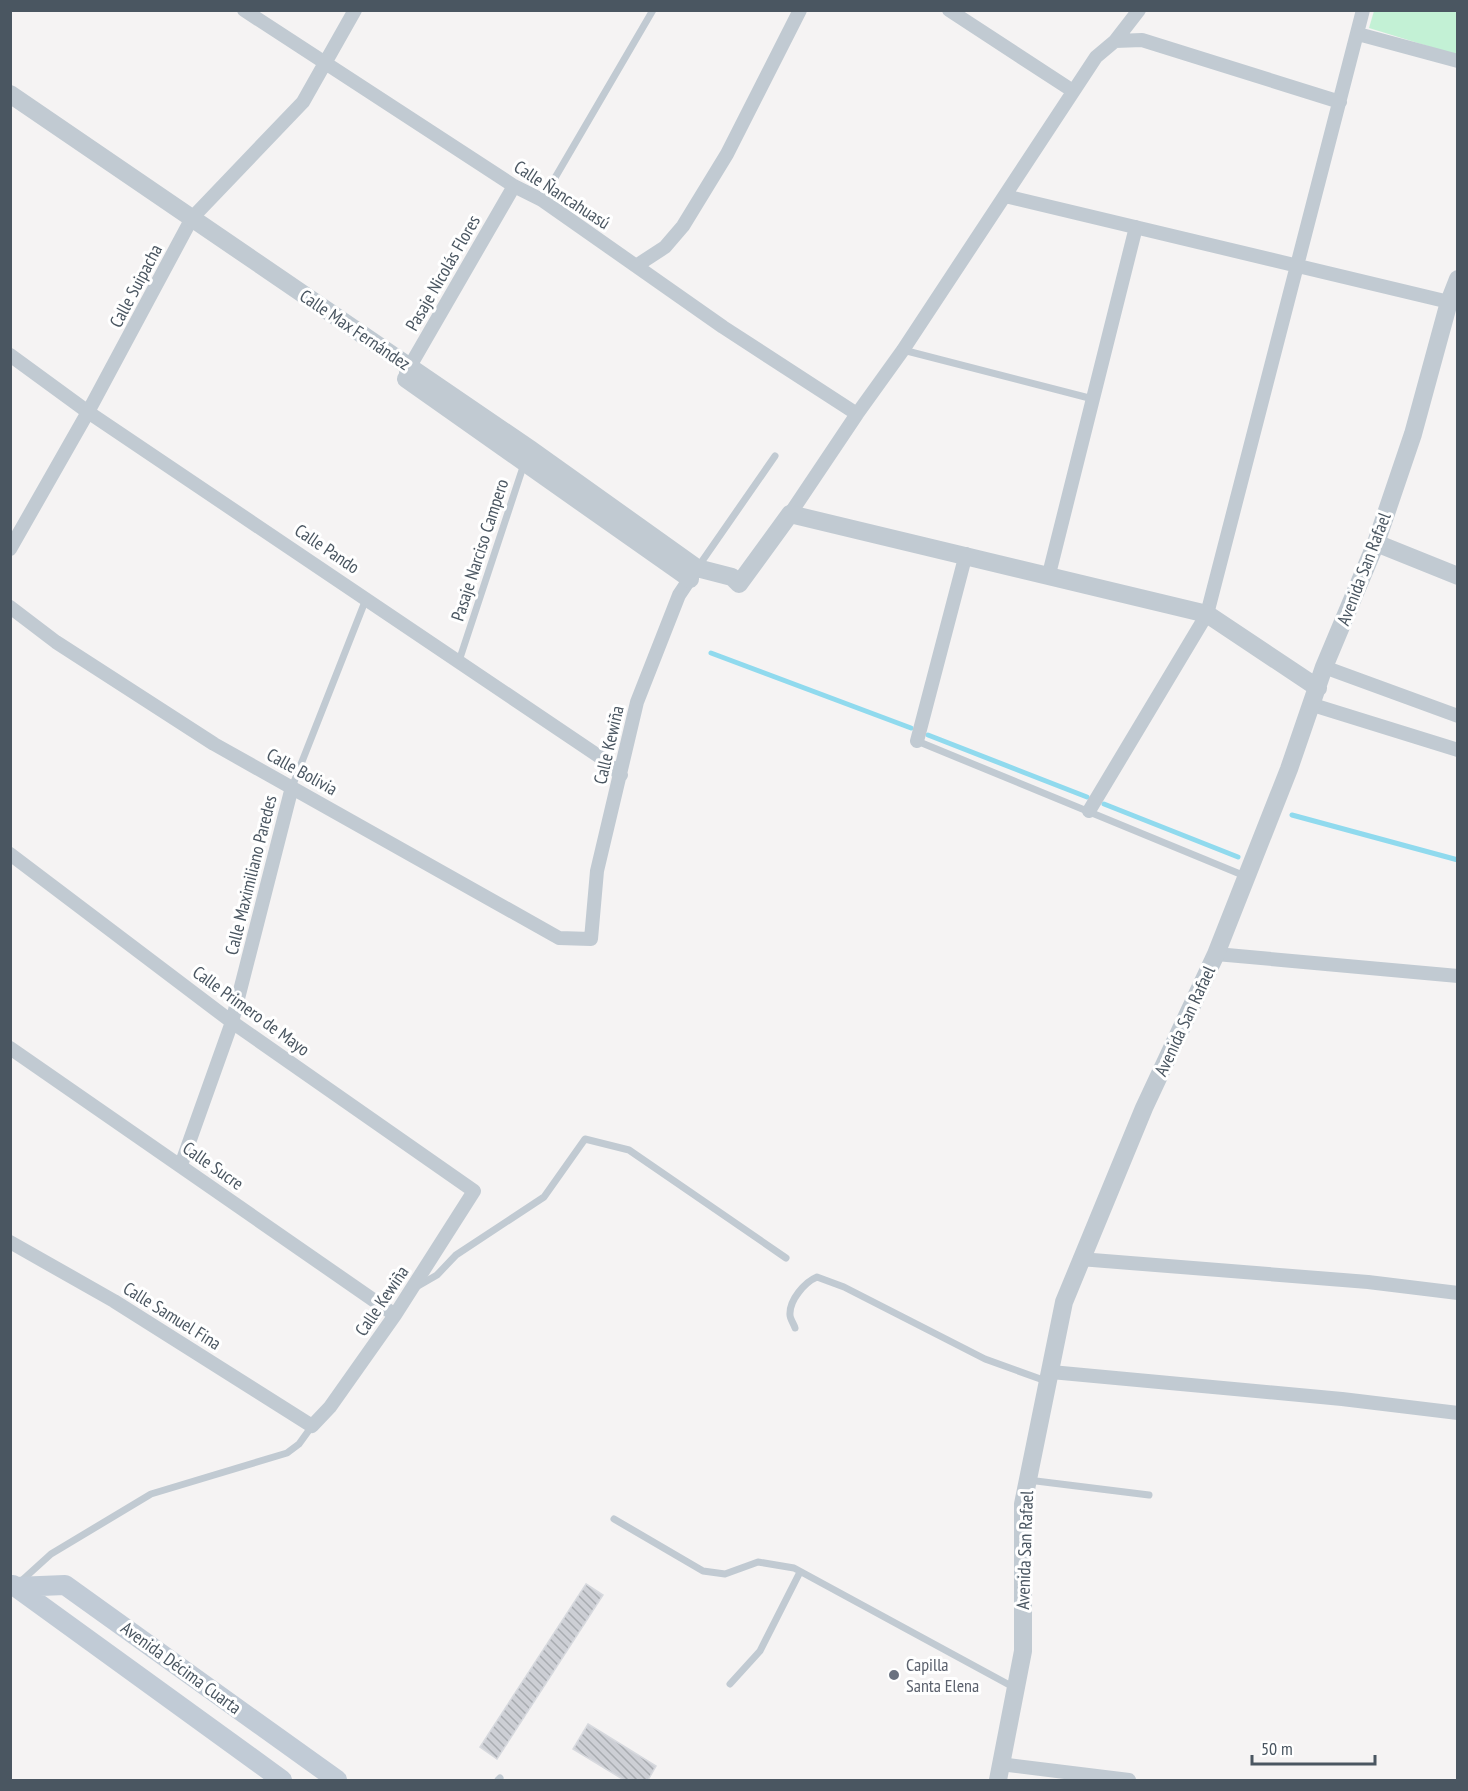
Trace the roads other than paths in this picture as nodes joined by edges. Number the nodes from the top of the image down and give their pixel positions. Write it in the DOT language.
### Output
graph roads {
  1 [pos="355,10"];
  2 [pos="653,10"];
  3 [pos="800,10"];
  4 [pos="949,10"];
  5 [pos="1139,10"];
  6 [pos="1364,10"];
  7 [pos="253,13"];
  8 [pos="1358,33"];
  9 [pos="1115,41"];
  10 [pos="1458,61"];
  11 [pos="325,63"];
  12 [pos="1073,91"];
  13 [pos="10,94"];
  14 [pos="1340,102"];
  15 [pos="10,110"];
  16 [pos="514,186"];
  17 [pos="1005,196"];
  18 [pos="542,200"];
  19 [pos="189,224"];
  20 [pos="1136,227"];
  21 [pos="636,266"];
  22 [pos="1299,266"];
  23 [pos="1458,279"];
  24 [pos="1449,302"];
  25 [pos="903,350"];
  26 [pos="10,355"];
  27 [pos="406,372"];
  28 [pos="1093,399"];
  29 [pos="88,412"];
  30 [pos="857,414"];
  31 [pos="775,456"];
  32 [pos="527,457"];
  33 [pos="790,514"];
  34 [pos="1376,543"];
  35 [pos="10,549"];
  36 [pos="966,554"];
  37 [pos="693,574"];
  38 [pos="1049,574"];
  39 [pos="1458,576"];
  40 [pos="367,597"];
  41 [pos="10,607"];
  42 [pos="1207,614"];
  43 [pos="459,661"];
  44 [pos="1324,667"];
  45 [pos="1316,697"];
  46 [pos="1458,716"];
  47 [pos="917,741"];
  48 [pos="1458,750"];
  49 [pos="621,776"];
  50 [pos="292,787"];
  51 [pos="1089,811"];
  52 [pos="10,854"];
  53 [pos="1247,877"];
  54 [pos="591,939"];
  55 [pos="1216,954"];
  56 [pos="1458,976"];
  57 [pos="232,1022"];
  58 [pos="10,1048"];
  59 [pos="181,1166"];
  60 [pos="474,1191"];
  61 [pos="10,1242"];
  62 [pos="786,1258"];
  63 [pos="1080,1259"];
  64 [pos="413,1288"];
  65 [pos="1458,1293"];
  66 [pos="395,1315"];
  67 [pos="795,1328"];
  68 [pos="1050,1377"];
  69 [pos="1458,1413"];
  70 [pos="312,1426"];
  71 [pos="1028,1480"];
  72 [pos="1149,1495"];
  73 [pos="614,1519"];
  74 [pos="800,1572"];
  75 [pos="12,1588"];
  76 [pos="730,1684"];
  77 [pos="1015,1688"];
  78 [pos="999,1772"];
  79 [pos="282,1780"];
  80 [pos="337,1780"];
  81 [pos="1129,1780"];
  1 -- 11 [label="street, Calle Suipacha"];
  2 -- 18 [label="lane"];
  3 -- 21 [label="street"];
  4 -- 12 [label="street"];
  5 -- 9 [label="street"];
  6 -- 8 [label="street"];
  7 -- 11 [label="street, Calle Ñancahuasú"];
  8 -- 10 [label="street"];
  8 -- 14 [label="street"];
  9 -- 12 [label="street"];
  9 -- 14 [label="street"];
  11 -- 16 [label="street, Calle Ñancahuasú"];
  11 -- 19 [label="street, Calle Suipacha"];
  12 -- 17 [label="street"];
  13 -- 19 [label="street, Calle Max Fernández"];
  14 -- 22 [label="street"];
  15 -- 19 [label="street, Calle Max Fernández"];
  16 -- 18 [label="street, Calle Ñancahuasú"];
  16 -- 27 [label="street, Pasaje Nicolás Flores"];
  17 -- 20 [label="street"];
  17 -- 25 [label="street"];
  18 -- 21 [label="street, Calle Ñancahuasú"];
  19 -- 27 [label="street, Calle Max Fernández"];
  19 -- 29 [label="street, Calle Suipacha"];
  20 -- 22 [label="street"];
  20 -- 28 [label="street"];
  21 -- 30 [label="street, Calle Ñancahuasú"];
  22 -- 24 [label="street"];
  22 -- 42 [label="street"];
  23 -- 24 [label="street, Avenida San Rafael"];
  24 -- 34 [label="street, Avenida San Rafael"];
  25 -- 28 [label="lane"];
  25 -- 30 [label="street"];
  26 -- 29 [label="street, Calle Pando"];
  27 -- 32 [label="street, Calle Max Fernández"];
  28 -- 38 [label="street"];
  29 -- 35 [label="street, Calle Suipacha"];
  29 -- 40 [label="street, Calle Pando"];
  30 -- 33 [label="street"];
  31 -- 37 [label="lane"];
  32 -- 37 [label="street, Calle Max Fernández"];
  32 -- 43 [label="lane, Pasaje Narciso Campero"];
  33 -- 36 [label="street"];
  33 -- 37 [label="street"];
  34 -- 39 [label="street"];
  34 -- 44 [label="street, Avenida San Rafael"];
  36 -- 38 [label="street"];
  36 -- 47 [label="street"];
  37 -- 49 [label="street, Calle Kewiña"];
  38 -- 42 [label="street"];
  40 -- 43 [label="street, Calle Pando"];
  40 -- 50 [label="lane, Calle Maximiliano Paredes"];
  41 -- 50 [label="street, Calle Bolivia"];
  42 -- 45 [label="street"];
  42 -- 51 [label="street"];
  43 -- 49 [label="street, Calle Pando"];
  44 -- 45 [label="street, Avenida San Rafael"];
  44 -- 46 [label="street"];
  45 -- 48 [label="street"];
  45 -- 53 [label="street, Avenida San Rafael"];
  47 -- 51 [label="lane"];
  49 -- 54 [label="street, Calle Kewiña"];
  50 -- 54 [label="street, Calle Bolivia"];
  50 -- 57 [label="street, Calle Maximiliano Paredes"];
  51 -- 53 [label="lane"];
  52 -- 57 [label="street, Calle Primero de Mayo"];
  53 -- 55 [label="street, Avenida San Rafael"];
  55 -- 56 [label="street"];
  55 -- 63 [label="street, Avenida San Rafael"];
  57 -- 59 [label="street, Calle Maximiliano Paredes"];
  57 -- 60 [label="street, Calle Primero de Mayo"];
  58 -- 59 [label="street, Calle Sucre"];
  59 -- 66 [label="street, Calle Sucre"];
  60 -- 64 [label="street, Calle Kewiña"];
  61 -- 70 [label="street, Calle Samuel Fina"];
  62 -- 64 [label="lane"];
  63 -- 65 [label="street"];
  63 -- 68 [label="street, Avenida San Rafael"];
  64 -- 66 [label="street, Calle Kewiña"];
  66 -- 70 [label="street, Calle Kewiña"];
  67 -- 68 [label="lane"];
  68 -- 69 [label="street"];
  68 -- 71 [label="street, Avenida San Rafael"];
  70 -- 75 [label="lane"];
  71 -- 72 [label="lane"];
  71 -- 77 [label="street, Avenida San Rafael"];
  73 -- 74 [label="lane"];
  74 -- 76 [label="lane"];
  74 -- 77 [label="lane"];
  75 -- 79 [label="main road, Avenida Décima Cuarta"];
  75 -- 80 [label="main road, Avenida Décima Cuarta"];
  77 -- 78 [label="street, Avenida San Rafael"];
  78 -- 81 [label="street"];
}
